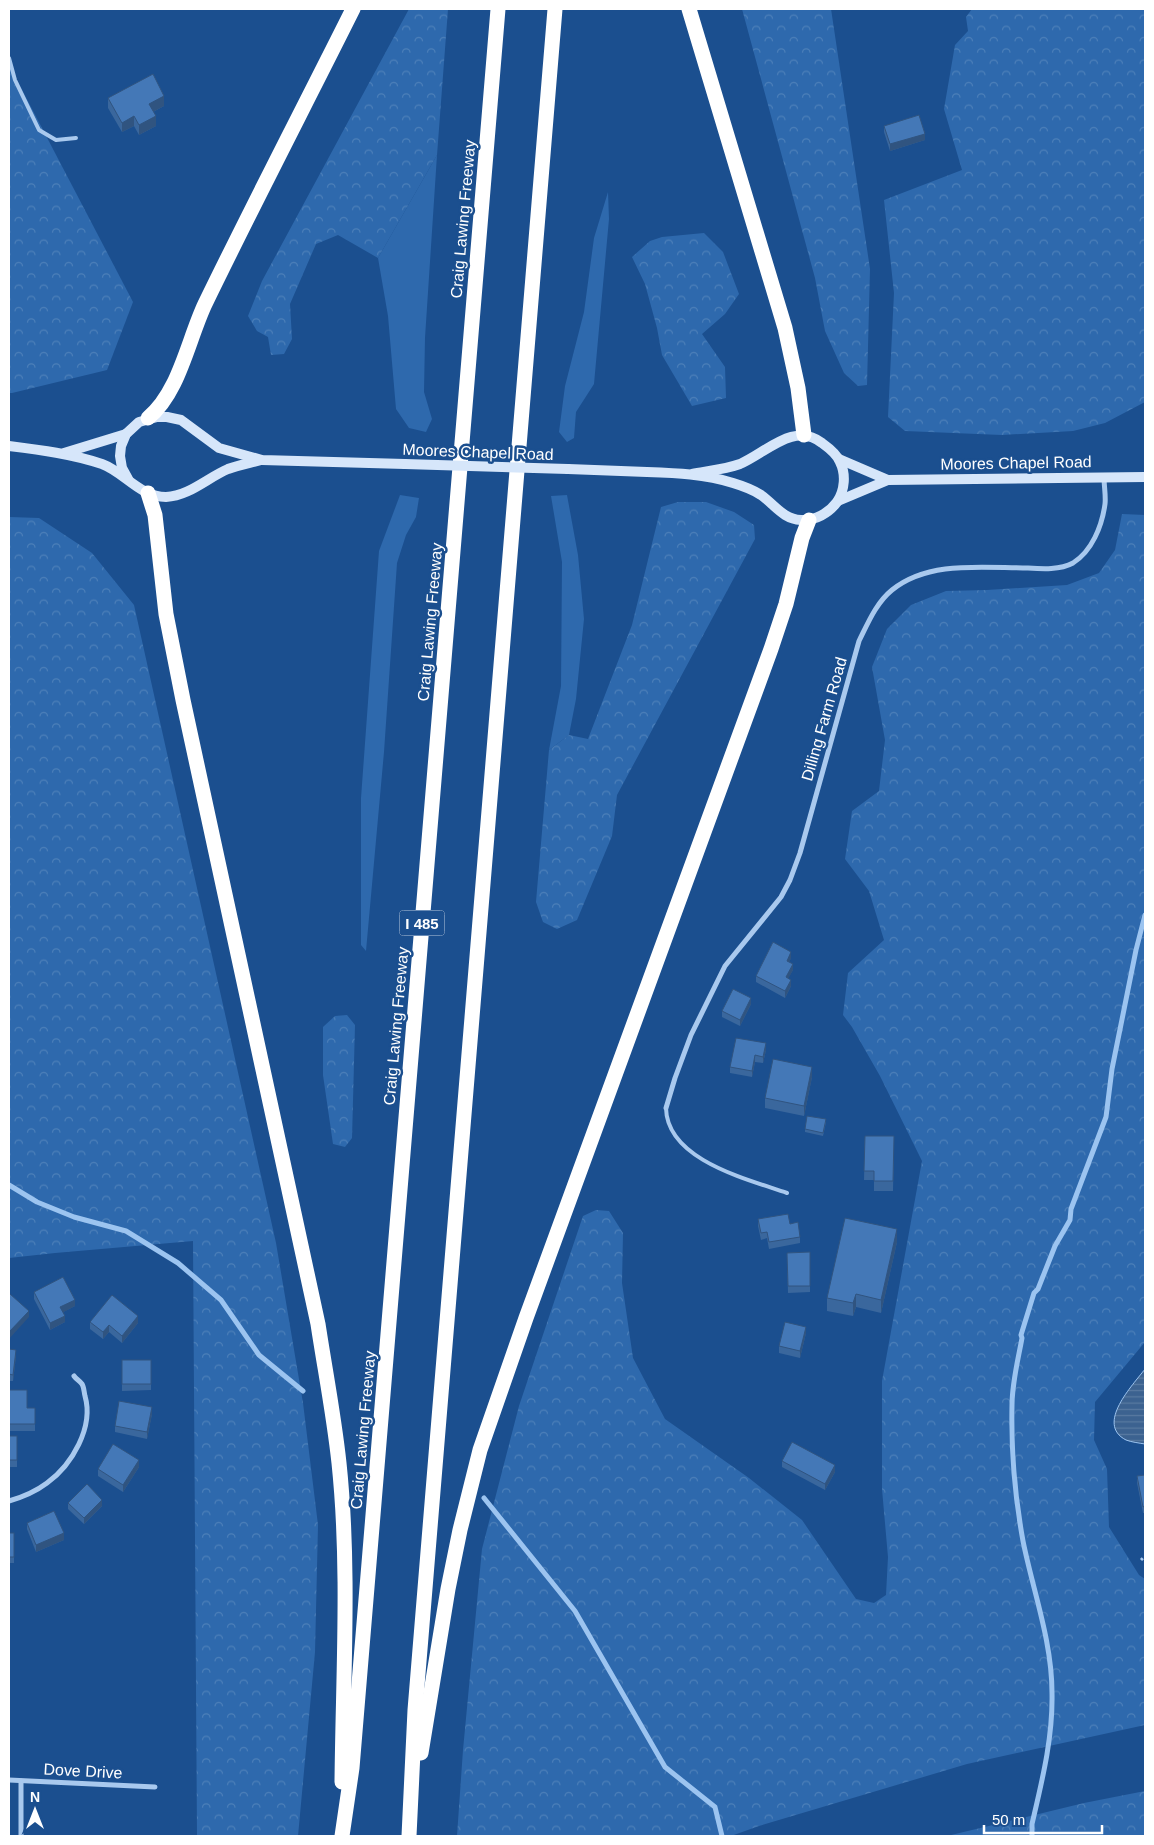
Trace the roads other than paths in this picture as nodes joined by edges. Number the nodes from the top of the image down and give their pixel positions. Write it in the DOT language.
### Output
graph roads {
  1 [pos="353,9"];
  2 [pos="498,9"];
  3 [pos="555,9"];
  4 [pos="688,9"];
  5 [pos="9,58"];
  6 [pos="76,138"];
  7 [pos="148,418"];
  8 [pos="126,434"];
  9 [pos="804,435"];
  10 [pos="9,446"];
  11 [pos="64,453"];
  12 [pos="839,459"];
  13 [pos="262,460"];
  14 [pos="692,474"];
  15 [pos="1145,477"];
  16 [pos="1104,478"];
  17 [pos="128,479"];
  18 [pos="888,480"];
  19 [pos="148,493"];
  20 [pos="838,501"];
  21 [pos="809,520"];
  22 [pos="666,1108"];
  23 [pos="787,1194"];
  24 [pos="74,1376"];
  25 [pos="9,1501"];
  26 [pos="9,1780"];
  27 [pos="21,1781"];
  28 [pos="156,1787"];
  29 [pos="410,1829"];
  30 [pos="21,1836"];
  31 [pos="342,1836"];
  1 -- 7 [label="highway"];
  2 -- 31 [label="highway, Craig Lawing Freeway / I 485"];
  3 -- 29 [label="highway"];
  4 -- 9 [label="highway"];
  5 -- 6 [label="lane"];
  7 -- 8 [label="main road, Moores Chapel Road"];
  7 -- 13 [label="main road, Moores Chapel Road"];
  8 -- 11 [label="main road, Moores Chapel Road"];
  8 -- 17 [label="main road"];
  9 -- 12 [label="main road, Moores Chapel Road"];
  9 -- 14 [label="main road, Moores Chapel Road"];
  10 -- 11 [label="main road, Moores Chapel Road"];
  11 -- 17 [label="main road, Moores Chapel Road"];
  12 -- 18 [label="main road, Moores Chapel Road"];
  12 -- 20 [label="main road"];
  13 -- 14 [label="main road, Moores Chapel Road, bridge"];
  13 -- 19 [label="main road, Moores Chapel Road"];
  14 -- 21 [label="main road, Moores Chapel Road"];
  15 -- 16 [label="main road, Moores Chapel Road"];
  16 -- 18 [label="main road, Moores Chapel Road"];
  16 -- 22 [label="street, Dilling Farm Road"];
  17 -- 19 [label="main road, Moores Chapel Road"];
  18 -- 20 [label="main road, Moores Chapel Road"];
  19 -- 31 [label="highway"];
  20 -- 21 [label="main road, Moores Chapel Road"];
  21 -- 29 [label="highway"];
  22 -- 23 [label="lane"];
  24 -- 25 [label="street"];
  26 -- 27 [label="street, Dove Drive"];
  27 -- 28 [label="street, Dove Drive"];
  27 -- 30 [label="street"];
}
